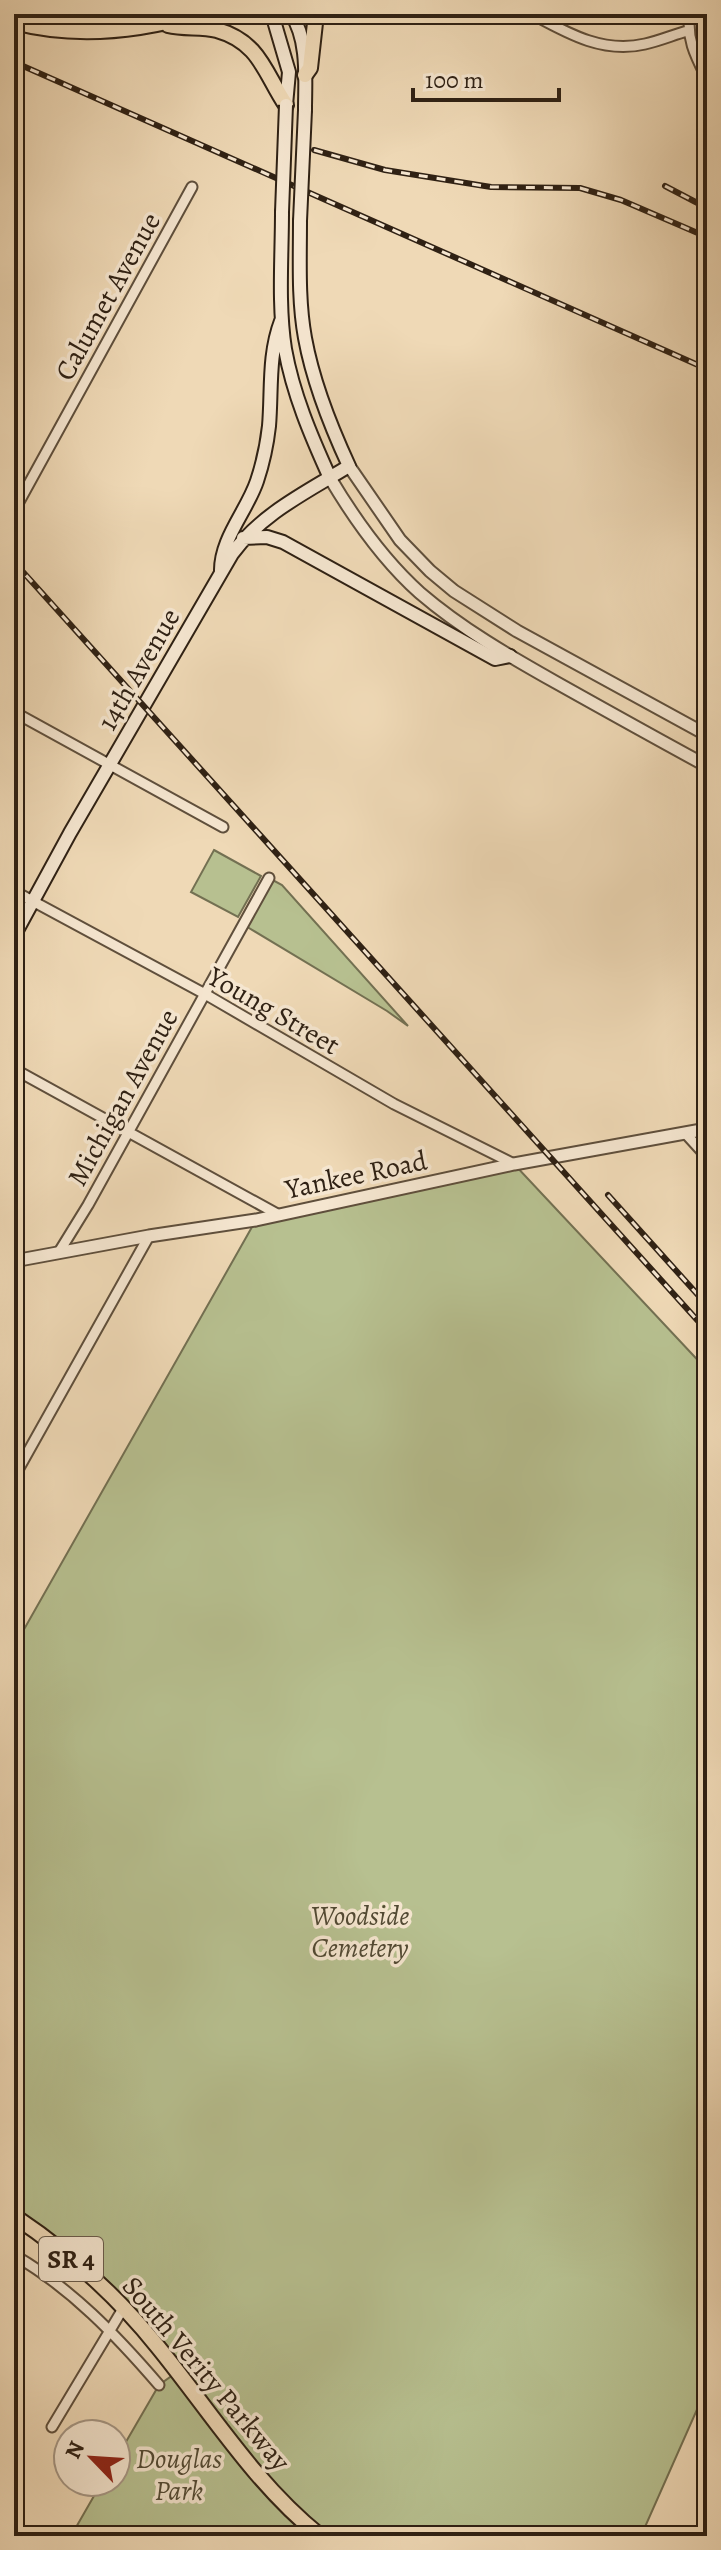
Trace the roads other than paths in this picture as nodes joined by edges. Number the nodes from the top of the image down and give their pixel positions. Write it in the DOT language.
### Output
graph roads {
  1 [pos="197,14"];
  2 [pos="272,14"];
  3 [pos="291,14"];
  4 [pos="316,14"];
  5 [pos="532,14"];
  6 [pos="690,14"];
  7 [pos="14,22"];
  8 [pos="163,24"];
  9 [pos="687,31"];
  10 [pos="305,75"];
  11 [pos="707,79"];
  12 [pos="286,105"];
  13 [pos="192,187"];
  14 [pos="282,318"];
  15 [pos="349,466"];
  16 [pos="330,478"];
  17 [pos="14,511"];
  18 [pos="243,538"];
  19 [pos="221,573"];
  20 [pos="510,656"];
  21 [pos="14,712"];
  22 [pos="707,735"];
  23 [pos="110,766"];
  24 [pos="707,766"];
  25 [pos="223,827"];
  26 [pos="269,878"];
  27 [pos="14,891"];
  28 [pos="33,901"];
  29 [pos="14,936"];
  30 [pos="205,994"];
  31 [pos="14,1069"];
  32 [pos="707,1129"];
  33 [pos="128,1131"];
  34 [pos="686,1134"];
  35 [pos="707,1157"];
  36 [pos="514,1164"];
  37 [pos="279,1215"];
  38 [pos="149,1236"];
  39 [pos="59,1252"];
  40 [pos="14,1261"];
  41 [pos="14,1477"];
  42 [pos="14,2216"];
  43 [pos="14,2255"];
  44 [pos="124,2307"];
  45 [pos="111,2329"];
  46 [pos="159,2385"];
  47 [pos="57,2418"];
  48 [pos="320,2536"];
  1 -- 8 [label="main road"];
  2 -- 12 [label="main road"];
  3 -- 10 [label="main road"];
  4 -- 10 [label="main road"];
  5 -- 9 [label="street"];
  6 -- 9 [label="street"];
  7 -- 8 [label="main road"];
  8 -- 12 [label="main road"];
  9 -- 11 [label="street"];
  10 -- 15 [label="main road, bridge"];
  12 -- 14 [label="main road, bridge"];
  13 -- 17 [label="street, Calumet Avenue"];
  14 -- 16 [label="main road"];
  14 -- 19 [label="main road"];
  15 -- 16 [label="main road, 14th Avenue"];
  15 -- 22 [label="street"];
  16 -- 18 [label="main road, 14th Avenue"];
  16 -- 20 [label="street"];
  18 -- 19 [label="main road, 14th Avenue"];
  18 -- 20 [label="main road"];
  19 -- 23 [label="main road, 14th Avenue"];
  20 -- 24 [label="street"];
  21 -- 23 [label="street"];
  23 -- 25 [label="street"];
  23 -- 28 [label="main road, 14th Avenue"];
  26 -- 30 [label="street, Michigan Avenue"];
  27 -- 28 [label="street, Young Street"];
  28 -- 29 [label="main road, 14th Avenue"];
  28 -- 30 [label="street, Young Street"];
  30 -- 33 [label="street, Michigan Avenue"];
  30 -- 36 [label="street, Young Street"];
  31 -- 33 [label="street"];
  32 -- 34 [label="street, Yankee Road"];
  33 -- 37 [label="street"];
  33 -- 39 [label="street, Michigan Avenue"];
  34 -- 35 [label="street"];
  34 -- 36 [label="street, Yankee Road"];
  36 -- 37 [label="street, Yankee Road"];
  37 -- 38 [label="street, Yankee Road"];
  38 -- 39 [label="street, Yankee Road"];
  38 -- 41 [label="street"];
  39 -- 40 [label="street, Yankee Road"];
  42 -- 44 [label="main road, South Verity Parkway / SR 4"];
  43 -- 45 [label="street"];
  44 -- 45 [label="street"];
  44 -- 48 [label="main road, South Verity Parkway / SR 4"];
  45 -- 46 [label="street"];
  45 -- 47 [label="street"];
}
